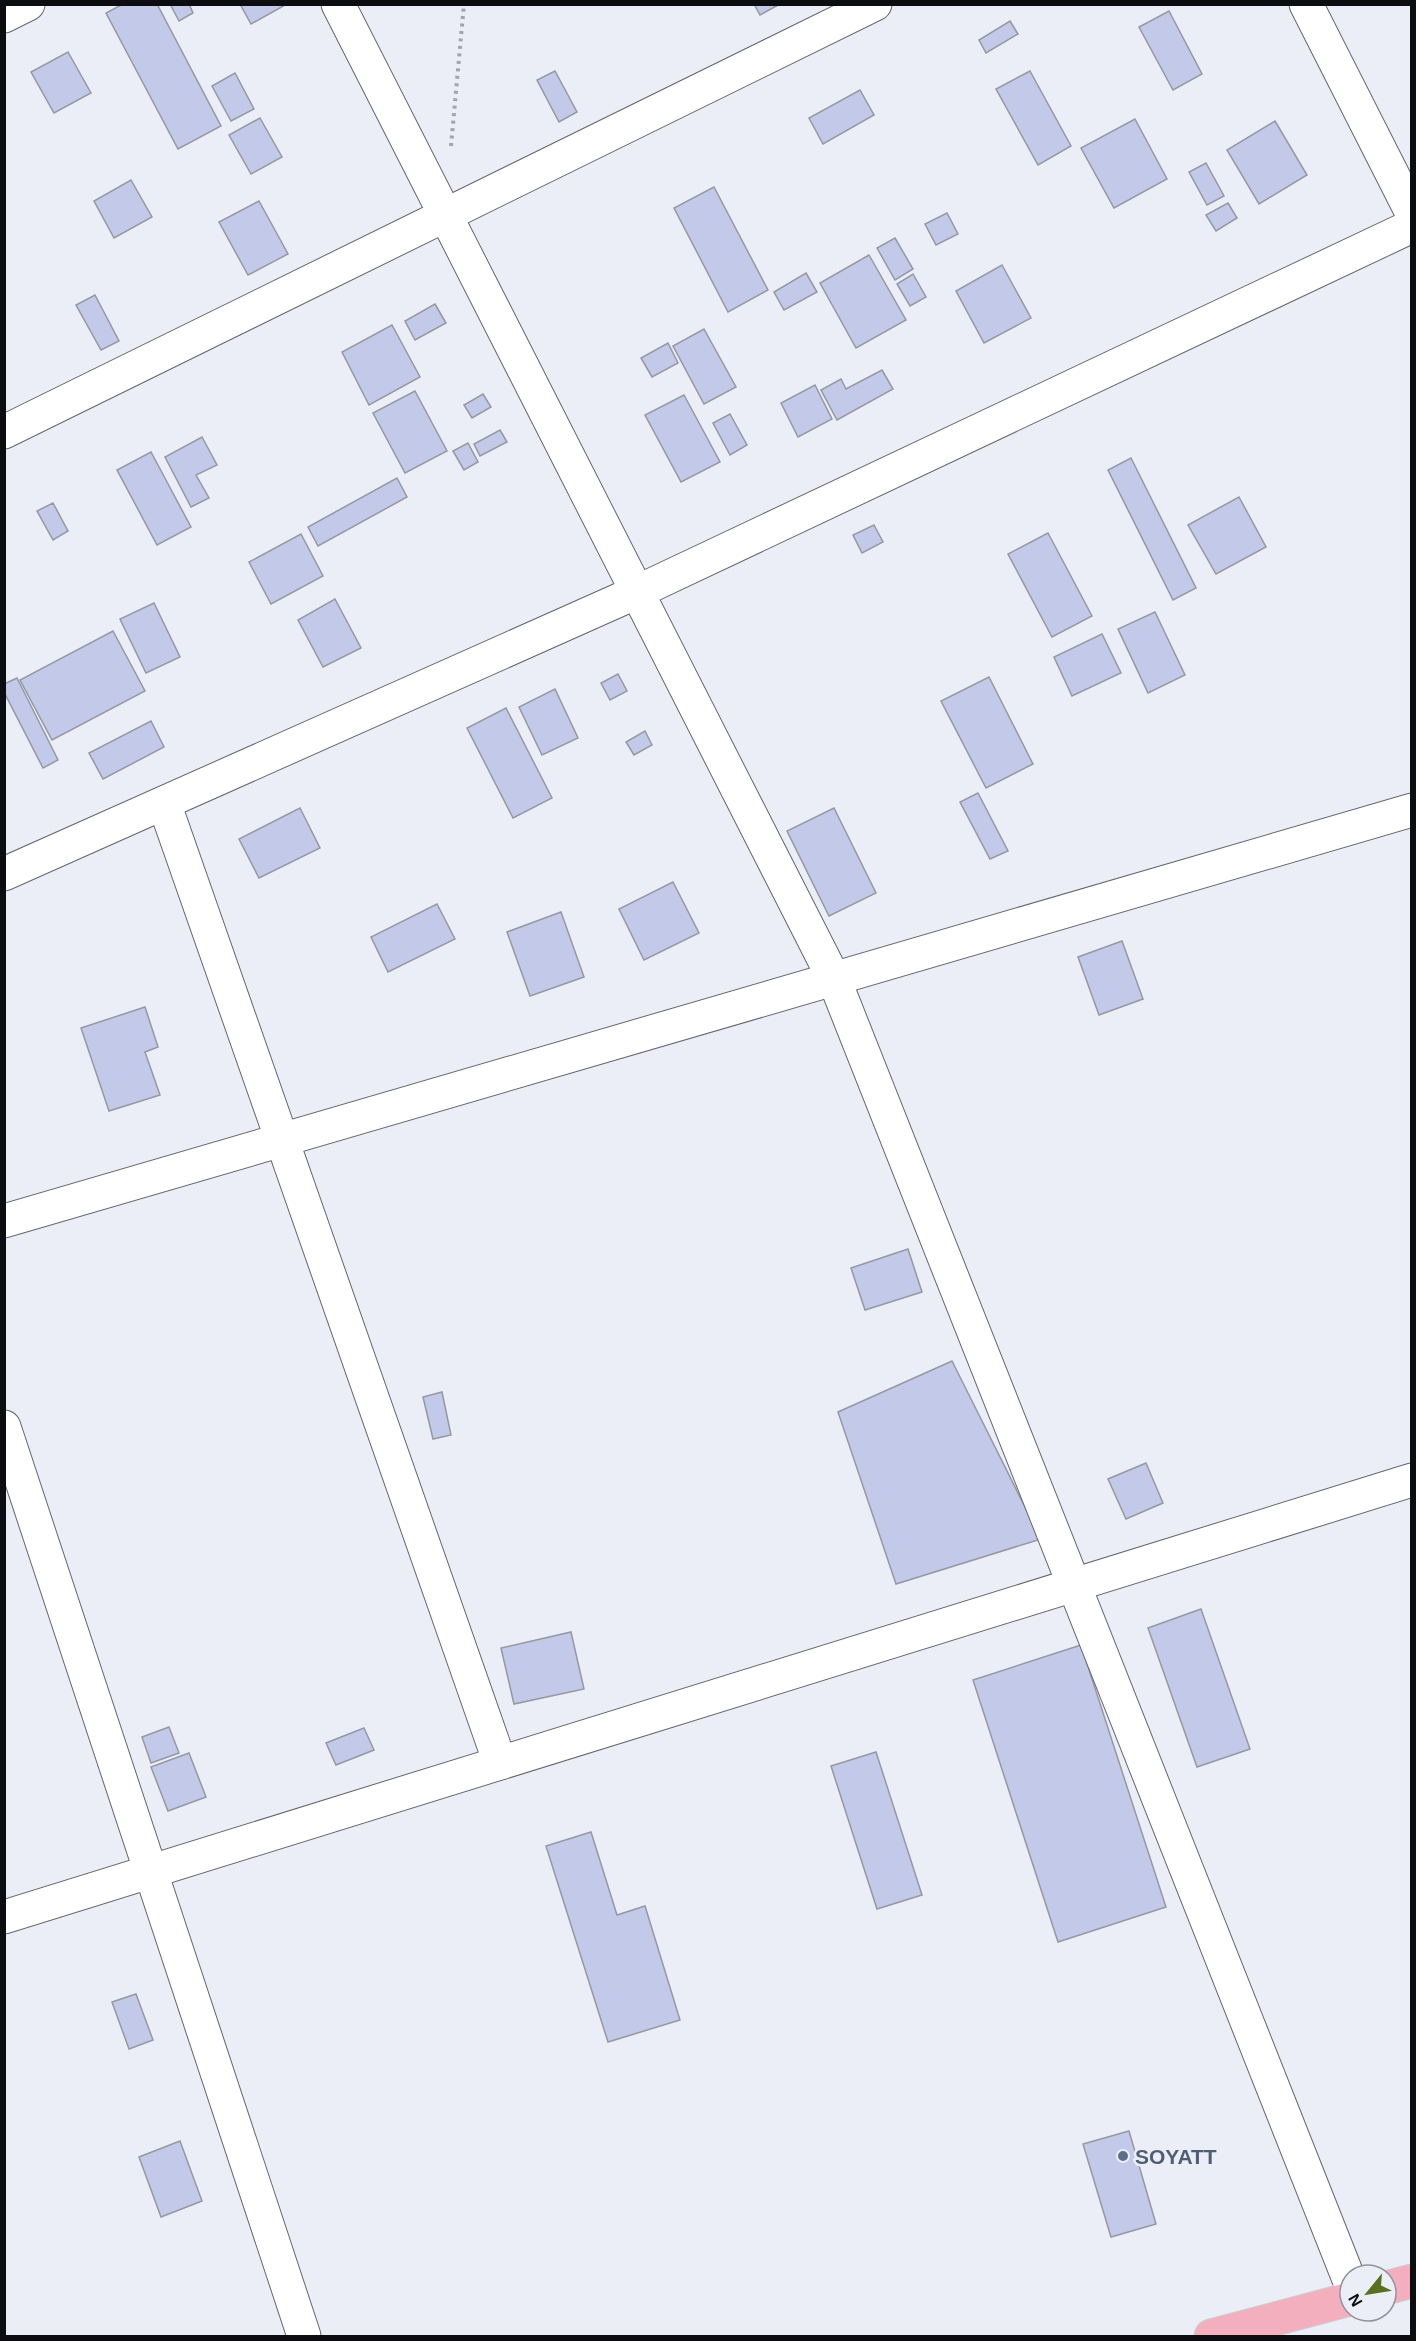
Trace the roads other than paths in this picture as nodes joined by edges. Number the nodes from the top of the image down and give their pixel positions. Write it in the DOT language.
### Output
graph roads {
  1 [pos="28,4"];
  2 [pos="338,4"];
  3 [pos="874,4"];
  4 [pos="1306,4"];
  5 [pos="4,16"];
  6 [pos="1412,213"];
  7 [pos="445,216"];
  8 [pos="1412,226"];
  9 [pos="4,432"];
  10 [pos="637,592"];
  11 [pos="164,803"];
  12 [pos="1412,810"];
  13 [pos="4,874"];
  14 [pos="834,979"];
  15 [pos="281,1140"];
  16 [pos="4,1221"];
  17 [pos="4,1427"];
  18 [pos="1412,1480"];
  19 [pos="1074,1585"];
  20 [pos="500,1763"];
  21 [pos="151,1871"];
  22 [pos="4,1917"];
  23 [pos="1342,2263"];
  24 [pos="1338,2302"];
  25 [pos="304,2337"];
  26 [pos="1211,2337"];
  1 -- 5 [label="street"];
  2 -- 7 [label="street"];
  3 -- 7 [label="street"];
  4 -- 6 [label="street"];
  7 -- 9 [label="street"];
  7 -- 10 [label="street"];
  8 -- 10 [label="street"];
  10 -- 11 [label="street"];
  10 -- 14 [label="street"];
  11 -- 13 [label="street"];
  11 -- 15 [label="street"];
  12 -- 14 [label="street"];
  14 -- 15 [label="street"];
  14 -- 19 [label="street"];
  15 -- 16 [label="street"];
  15 -- 20 [label="street"];
  17 -- 21 [label="street"];
  18 -- 19 [label="street"];
  19 -- 20 [label="street"];
  19 -- 23 [label="street"];
  20 -- 21 [label="street"];
  21 -- 22 [label="street"];
  21 -- 25 [label="street"];
  24 -- 26 [label="main road"];
}
